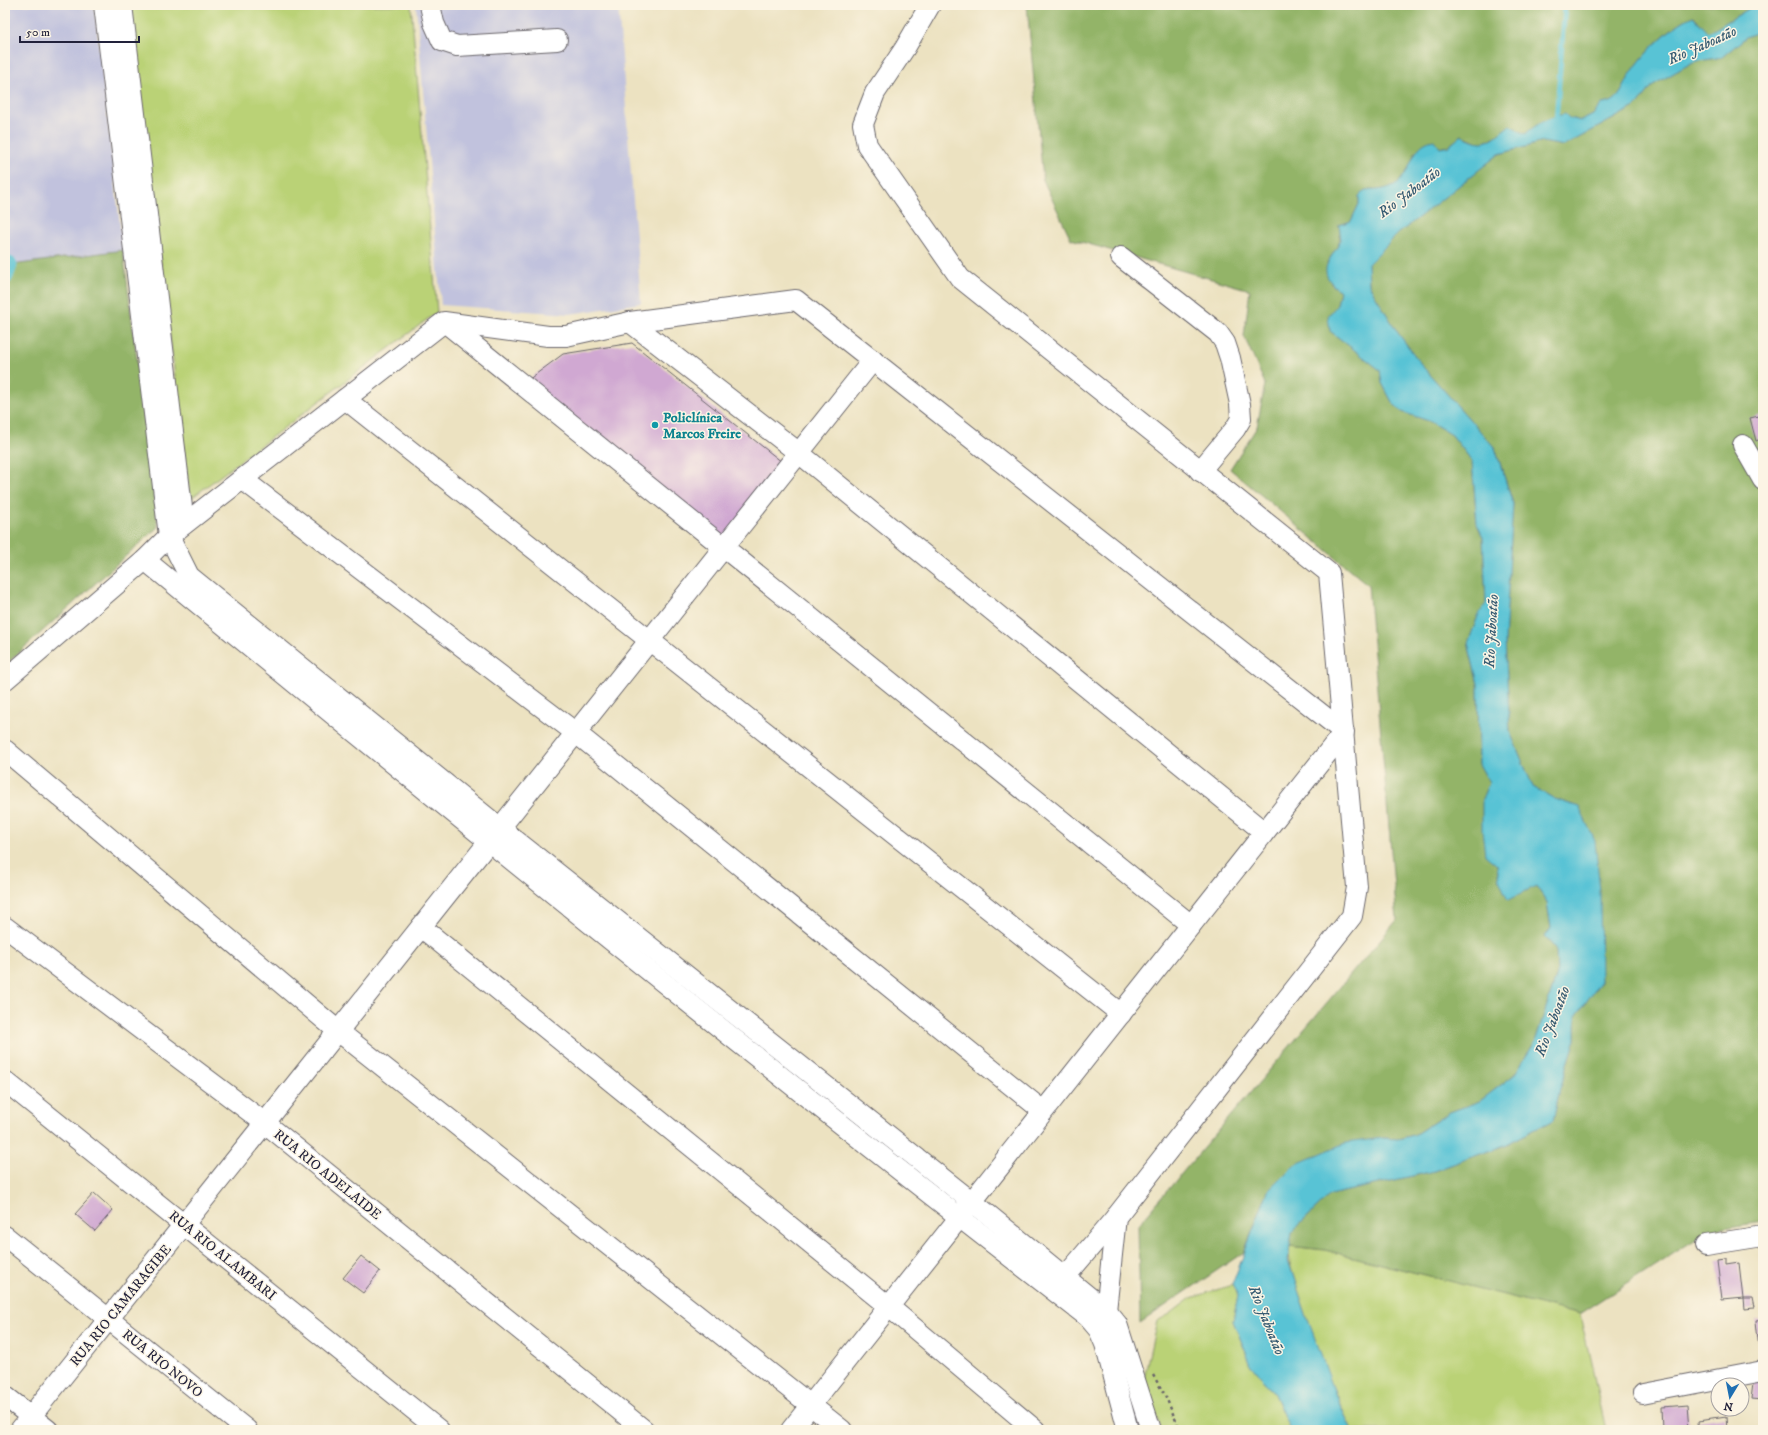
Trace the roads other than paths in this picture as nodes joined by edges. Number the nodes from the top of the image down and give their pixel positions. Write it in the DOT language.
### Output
graph roads {
  1 [pos="104,5"];
  2 [pos="122,5"];
  3 [pos="430,5"];
  4 [pos="930,5"];
  5 [pos="557,40"];
  6 [pos="1121,257"];
  7 [pos="444,322"];
  8 [pos="630,322"];
  9 [pos="873,360"];
  10 [pos="345,398"];
  11 [pos="1744,444"];
  12 [pos="799,453"];
  13 [pos="1200,471"];
  14 [pos="242,479"];
  15 [pos="1763,480"];
  16 [pos="184,524"];
  17 [pos="169,536"];
  18 [pos="724,547"];
  19 [pos="145,560"];
  20 [pos="650,640"];
  21 [pos="5,680"];
  22 [pos="1344,732"];
  23 [pos="576,733"];
  24 [pos="5,750"];
  25 [pos="1264,832"];
  26 [pos="495,835"];
  27 [pos="1191,924"];
  28 [pos="5,927"];
  29 [pos="421,927"];
  30 [pos="1121,1014"];
  31 [pos="338,1031"];
  32 [pos="5,1081"];
  33 [pos="1043,1111"];
  34 [pos="265,1123"];
  35 [pos="972,1201"];
  36 [pos="958,1217"];
  37 [pos="1116,1217"];
  38 [pos="184,1224"];
  39 [pos="5,1236"];
  40 [pos="1763,1236"];
  41 [pos="1706,1245"];
  42 [pos="1065,1277"];
  43 [pos="888,1306"];
  44 [pos="1106,1311"];
  45 [pos="109,1319"];
  46 [pos="1763,1370"];
  47 [pos="1643,1393"];
  48 [pos="5,1396"];
  49 [pos="811,1405"];
  50 [pos="26,1423"];
  51 [pos="48,1430"];
  52 [pos="247,1430"];
  53 [pos="439,1430"];
  54 [pos="644,1430"];
  55 [pos="791,1430"];
  56 [pos="842,1430"];
  57 [pos="1035,1430"];
  58 [pos="1128,1430"];
  59 [pos="1151,1430"];
  1 -- 17 [label="street"];
  2 -- 16 [label="street"];
  3 -- 5 [label="street"];
  4 -- 13 [label="street"];
  6 -- 13 [label="street"];
  7 -- 8 [label="street"];
  7 -- 10 [label="street"];
  7 -- 18 [label="street"];
  8 -- 9 [label="street"];
  8 -- 12 [label="street"];
  9 -- 12 [label="street, RUA RIO CAMARAGIBE"];
  9 -- 22 [label="street"];
  10 -- 14 [label="street"];
  10 -- 20 [label="street"];
  11 -- 15 [label="street"];
  12 -- 18 [label="street, RUA RIO CAMARAGIBE"];
  12 -- 25 [label="street"];
  13 -- 22 [label="street"];
  14 -- 16 [label="street"];
  14 -- 23 [label="street"];
  16 -- 17 [label="street"];
  17 -- 19 [label="street"];
  17 -- 26 [label="street"];
  18 -- 20 [label="street, RUA RIO CAMARAGIBE"];
  18 -- 27 [label="street"];
  19 -- 21 [label="street"];
  19 -- 26 [label="street"];
  20 -- 23 [label="street, RUA RIO CAMARAGIBE"];
  20 -- 30 [label="street"];
  22 -- 25 [label="street"];
  22 -- 37 [label="street"];
  23 -- 26 [label="street, RUA RIO CAMARAGIBE"];
  23 -- 33 [label="street"];
  24 -- 31 [label="street"];
  25 -- 27 [label="street"];
  26 -- 29 [label="street, RUA RIO CAMARAGIBE"];
  26 -- 35 [label="street"];
  26 -- 36 [label="street"];
  27 -- 30 [label="street"];
  28 -- 34 [label="street, RUA RIO ADELAIDE"];
  29 -- 31 [label="street, RUA RIO CAMARAGIBE"];
  29 -- 43 [label="street"];
  30 -- 33 [label="street"];
  31 -- 34 [label="street, RUA RIO CAMARAGIBE"];
  31 -- 49 [label="street"];
  32 -- 38 [label="street, RUA RIO ALAMBARI"];
  33 -- 35 [label="street"];
  34 -- 38 [label="street, RUA RIO CAMARAGIBE"];
  34 -- 54 [label="street, RUA RIO ADELAIDE"];
  35 -- 36 [label="street"];
  35 -- 42 [label="street"];
  36 -- 43 [label="street"];
  36 -- 58 [label="street"];
  37 -- 42 [label="street"];
  37 -- 44 [label="street"];
  38 -- 45 [label="street, RUA RIO CAMARAGIBE"];
  38 -- 53 [label="street, RUA RIO ALAMBARI"];
  39 -- 45 [label="street, RUA RIO NOVO"];
  40 -- 41 [label="street"];
  42 -- 44 [label="street"];
  43 -- 49 [label="street"];
  43 -- 57 [label="street"];
  44 -- 59 [label="street"];
  45 -- 50 [label="street, RUA RIO CAMARAGIBE"];
  45 -- 52 [label="street, RUA RIO NOVO"];
  46 -- 47 [label="street"];
  48 -- 50 [label="street"];
  49 -- 55 [label="street"];
  49 -- 56 [label="street"];
  50 -- 51 [label="street"];
}
